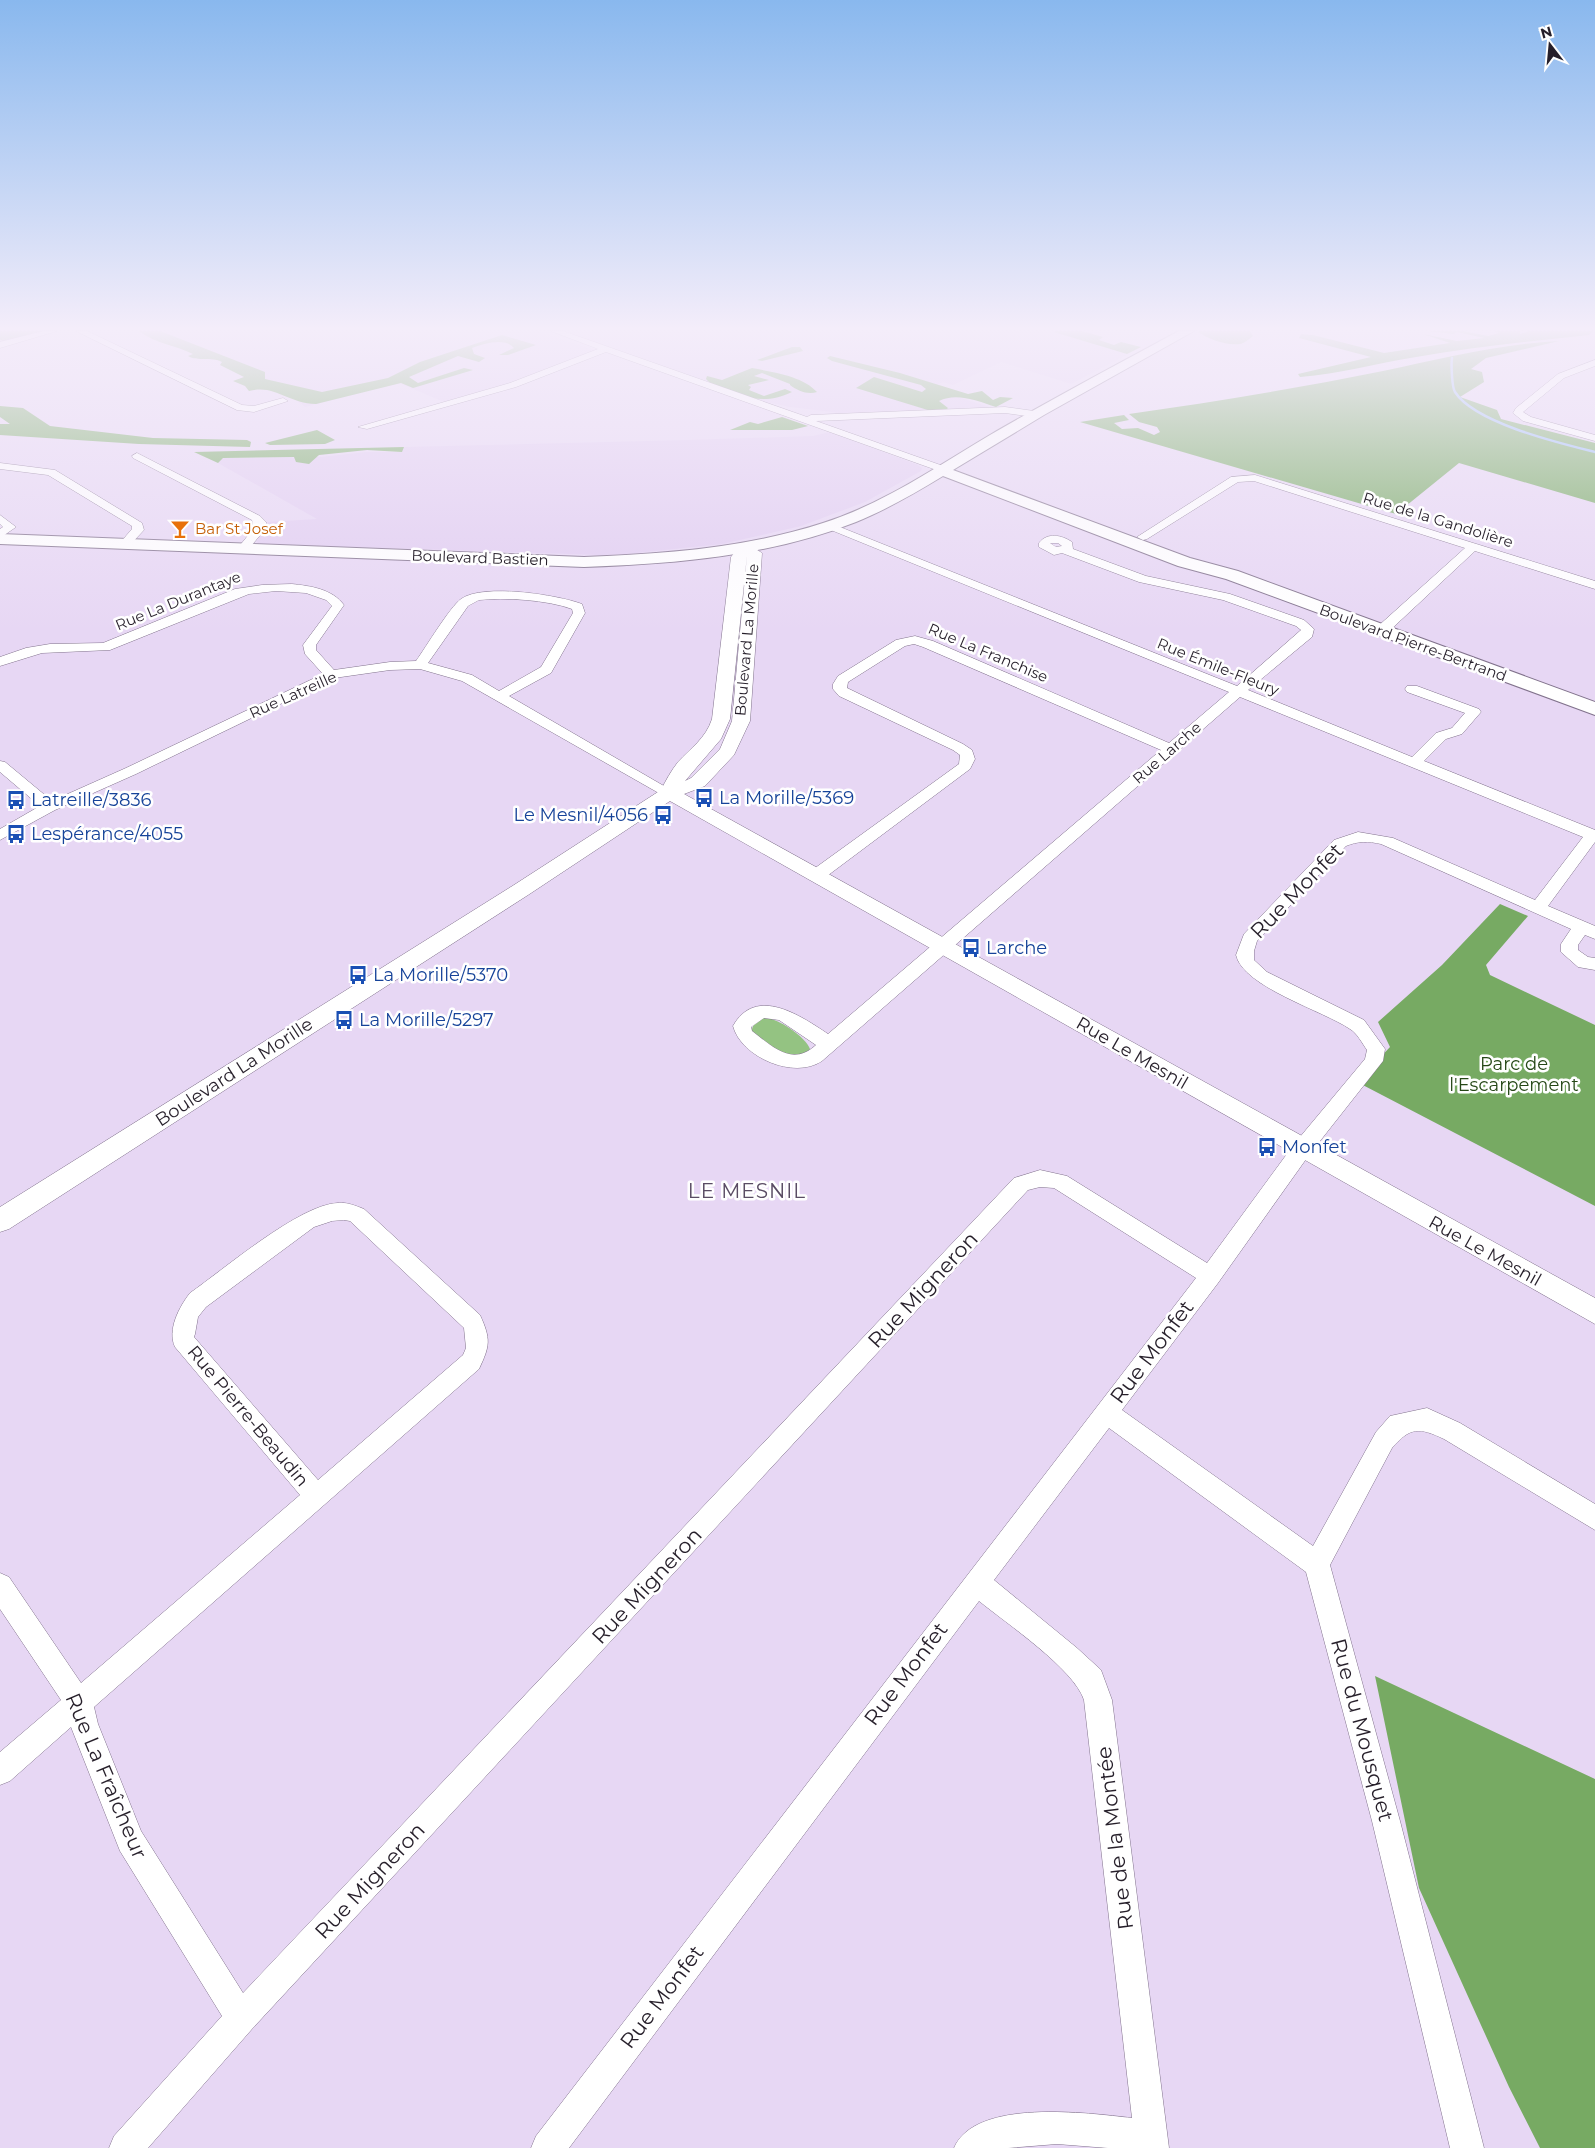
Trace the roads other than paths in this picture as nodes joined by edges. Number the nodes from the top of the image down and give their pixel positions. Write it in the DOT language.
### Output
graph roads {
  1 [pos="838,431"];
  2 [pos="1005,431"];
  3 [pos="1573,431"];
  4 [pos="1595,438"];
  5 [pos="990,440"];
  6 [pos="137,456"];
  7 [pos="0,466"];
  8 [pos="942,468"];
  9 [pos="1244,477"];
  10 [pos="1014,493"];
  11 [pos="893,497"];
  12 [pos="0,518"];
  13 [pos="830,526"];
  14 [pos="0,535"];
  15 [pos="1143,537"];
  16 [pos="0,539"];
  17 [pos="125,544"];
  18 [pos="1474,546"];
  19 [pos="746,547"];
  20 [pos="243,549"];
  21 [pos="1065,550"];
  22 [pos="1232,575"];
  23 [pos="1595,585"];
  24 [pos="1381,631"];
  25 [pos="0,662"];
  26 [pos="420,665"];
  27 [pos="331,675"];
  28 [pos="1412,688"];
  29 [pos="1236,693"];
  30 [pos="498,697"];
  31 [pos="1595,709"];
  32 [pos="1172,749"];
  33 [pos="1414,763"];
  34 [pos="0,766"];
  35 [pos="669,793"];
  36 [pos="50,807"];
  37 [pos="0,835"];
  38 [pos="1593,836"];
  39 [pos="816,875"];
  40 [pos="1538,908"];
  41 [pos="1588,930"];
  42 [pos="944,946"];
  43 [pos="1595,964"];
  44 [pos="829,1044"];
  45 [pos="1302,1149"];
  46 [pos="0,1221"];
  47 [pos="1210,1276"];
  48 [pos="1595,1312"];
  49 [pos="1106,1412"];
  50 [pos="316,1496"];
  51 [pos="1595,1518"];
  52 [pos="1317,1564"];
  53 [pos="976,1582"];
  54 [pos="0,1586"];
  55 [pos="78,1703"];
  56 [pos="0,1771"];
  57 [pos="241,2018"];
  58 [pos="1152,2142"];
  59 [pos="126,2148"];
  60 [pos="548,2148"];
  61 [pos="971,2148"];
  62 [pos="1466,2148"];
  1 -- 8 [label="street, Boulevard Pierre-Bertrand"];
  2 -- 5 [label="main road, Boulevard Bastien"];
  3 -- 4 [label="street"];
  5 -- 8 [label="main road, Boulevard Bastien"];
  5 -- 10 [label="main road"];
  6 -- 20 [label="street"];
  7 -- 17 [label="street"];
  8 -- 10 [label="main road, Boulevard Pierre-Bertrand"];
  8 -- 11 [label="main road, Boulevard Bastien"];
  9 -- 15 [label="street"];
  9 -- 18 [label="street, Rue de la Gandolière"];
  10 -- 11 [label="main road"];
  10 -- 15 [label="main road, Boulevard Pierre-Bertrand"];
  10 -- 22 [label="main road, Boulevard Pierre-Bertrand"];
  11 -- 13 [label="main road, Boulevard Bastien"];
  12 -- 14 [label="street"];
  13 -- 19 [label="main road, Boulevard Bastien"];
  13 -- 29 [label="street, Rue Émile-Fleury"];
  15 -- 22 [label="main road, Boulevard Pierre-Bertrand"];
  16 -- 17 [label="main road, Boulevard Bastien"];
  17 -- 20 [label="main road, Boulevard Bastien"];
  18 -- 23 [label="street, Rue de la Gandolière"];
  18 -- 24 [label="street"];
  19 -- 20 [label="main road, Boulevard Bastien"];
  19 -- 35 [label="street, Boulevard La Morille"];
  21 -- 29 [label="street, Rue Larche"];
  22 -- 24 [label="main road, Boulevard Pierre-Bertrand"];
  24 -- 31 [label="main road, Boulevard Pierre-Bertrand"];
  25 -- 27 [label="street, Rue La Durantaye"];
  26 -- 27 [label="street, Rue Latreille"];
  26 -- 30 [label="street, Rue Latreille"];
  26 -- 30 [label="street"];
  27 -- 36 [label="street, Rue Latreille"];
  28 -- 33 [label="street"];
  29 -- 32 [label="street, Rue Larche"];
  29 -- 33 [label="street, Rue Émile-Fleury"];
  30 -- 35 [label="street, Rue Latreille"];
  32 -- 39 [label="street, Rue La Franchise"];
  32 -- 42 [label="street, Rue Larche"];
  33 -- 38 [label="street, Rue Émile-Fleury"];
  34 -- 36 [label="street"];
  35 -- 39 [label="street, Rue Le Mesnil"];
  35 -- 46 [label="street, Boulevard La Morille"];
  36 -- 37 [label="street, Rue Latreille"];
  38 -- 40 [label="street"];
  39 -- 42 [label="street, Rue Le Mesnil"];
  40 -- 41 [label="street"];
  40 -- 45 [label="street, Rue Monfet"];
  41 -- 43 [label="street"];
  42 -- 44 [label="street, Rue Larche"];
  42 -- 45 [label="street, Rue Le Mesnil"];
  45 -- 47 [label="street, Rue Monfet"];
  45 -- 48 [label="street, Rue Le Mesnil"];
  47 -- 49 [label="street, Rue Monfet"];
  47 -- 57 [label="street, Rue Migneron"];
  49 -- 52 [label="street"];
  49 -- 53 [label="street, Rue Monfet"];
  50 -- 50 [label="street, Rue Pierre-Beaudin"];
  50 -- 55 [label="street, Rue Pierre-Beaudin"];
  51 -- 52 [label="street"];
  52 -- 62 [label="street, Rue du Mousquet"];
  53 -- 58 [label="street, Rue de la Montée"];
  53 -- 60 [label="street, Rue Monfet"];
  54 -- 55 [label="street, Rue La Fraîcheur"];
  55 -- 56 [label="street, Rue Pierre-Beaudin"];
  55 -- 57 [label="street, Rue La Fraîcheur"];
  57 -- 59 [label="street, Rue Migneron"];
  58 -- 61 [label="street"];
}
